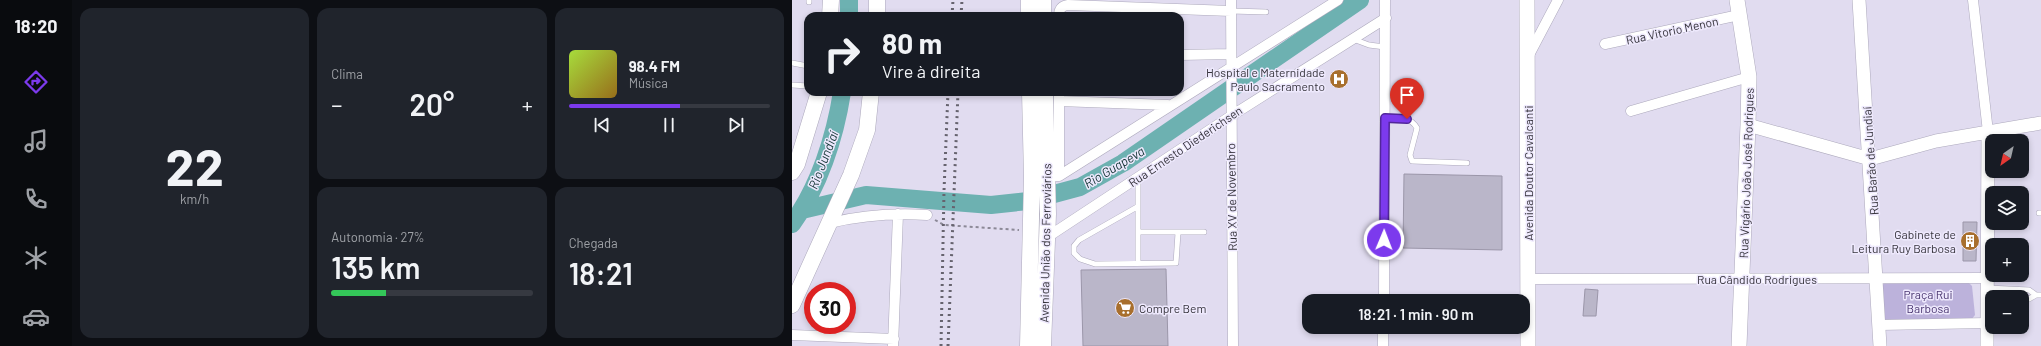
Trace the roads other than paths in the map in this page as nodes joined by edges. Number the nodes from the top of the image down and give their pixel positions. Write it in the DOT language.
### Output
graph roads {
  1 [pos="831,0"];
  2 [pos="877,0"];
  3 [pos="1028,0"];
  4 [pos="1043,0"];
  5 [pos="1231,0"];
  6 [pos="1338,0"];
  7 [pos="1527,0"];
  8 [pos="1558,0"];
  9 [pos="1737,0"];
  10 [pos="1859,0"];
  11 [pos="1974,0"];
  12 [pos="1385,3"];
  13 [pos="1230,11"];
  14 [pos="830,12"];
  15 [pos="877,12"];
  16 [pos="1029,12"];
  17 [pos="1043,12"];
  18 [pos="1060,12"];
  19 [pos="1266,12"];
  20 [pos="1739,15"];
  21 [pos="1386,18"];
  22 [pos="1353,39"];
  23 [pos="1605,44"];
  24 [pos="1386,47"];
  25 [pos="1230,54"];
  26 [pos="1184,55"];
  27 [pos="1527,58"];
  28 [pos="792,63"];
  29 [pos="804,65"];
  30 [pos="1230,72"];
  31 [pos="1748,76"];
  32 [pos="792,85"];
  33 [pos="804,86"];
  34 [pos="818,96"];
  35 [pos="871,96"];
  36 [pos="1031,96"];
  37 [pos="1045,96"];
  38 [pos="1059,97"];
  39 [pos="1168,105"];
  40 [pos="1230,111"];
  41 [pos="1631,111"];
  42 [pos="1385,118"];
  43 [pos="2041,123"];
  44 [pos="1748,125"];
  45 [pos="1988,132"];
  46 [pos="1870,159"];
  47 [pos="1468,162"];
  48 [pos="792,172"];
  49 [pos="1138,178"];
  50 [pos="1043,180"];
  51 [pos="1137,207"];
  52 [pos="898,214"];
  53 [pos="927,215"];
  54 [pos="833,216"];
  55 [pos="1138,232"];
  56 [pos="1204,232"];
  57 [pos="1178,233"];
  58 [pos="1046,238"];
  59 [pos="1138,263"];
  60 [pos="1877,278"];
  61 [pos="1528,279"];
  62 [pos="1742,279"];
  63 [pos="1990,290"];
  64 [pos="2029,290"];
  65 [pos="1384,294"];
  66 [pos="2038,295"];
  67 [pos="792,306"];
  68 [pos="1985,322"];
  69 [pos="1880,325"];
  70 [pos="1384,334"];
  71 [pos="1987,334"];
  72 [pos="792,335"];
  73 [pos="893,343"];
  74 [pos="1028,346"];
  75 [pos="1043,346"];
  76 [pos="1233,346"];
  77 [pos="1383,346"];
  78 [pos="1528,346"];
  79 [pos="1739,346"];
  80 [pos="1880,346"];
  81 [pos="1987,346"];
  1 -- 14 [label="main road"];
  2 -- 15 [label="main road"];
  3 -- 16 [label="main road"];
  4 -- 17 [label="main road"];
  5 -- 13 [label="street, Rua XV de Novembro"];
  6 -- 30 [label="street"];
  7 -- 27 [label="main road, Avenida Doutor Cavalcanti"];
  8 -- 27 [label="street"];
  9 -- 20 [label="main road, Rua Vigário João José Rodrigues"];
  10 -- 46 [label="street, Rua Barão de Jundiaí"];
  11 -- 45 [label="street"];
  12 -- 21 [label="street"];
  13 -- 18 [label="street"];
  13 -- 19 [label="lane"];
  13 -- 25 [label="street, Rua XV de Novembro"];
  20 -- 23 [label="street, Rua Vitorio Menon"];
  20 -- 31 [label="main road, Rua Vigário João José Rodrigues"];
  21 -- 22 [label="street, Rua Ernesto Diederichsen"];
  21 -- 24 [label="street"];
  22 -- 24 [label="lane"];
  22 -- 40 [label="street, Rua Ernesto Diederichsen"];
  24 -- 42 [label="street"];
  25 -- 26 [label="street"];
  25 -- 30 [label="street, Rua XV de Novembro"];
  27 -- 61 [label="main road, Avenida Doutor Cavalcanti"];
  28 -- 29 [label="lane"];
  30 -- 39 [label="street"];
  30 -- 40 [label="street, Rua XV de Novembro"];
  31 -- 41 [label="street"];
  31 -- 44 [label="main road, Rua Vigário João José Rodrigues"];
  32 -- 33 [label="lane"];
  34 -- 48 [label="main road"];
  35 -- 54 [label="main road"];
  36 -- 50 [label="main road, Avenida União dos Ferroviários"];
  37 -- 50 [label="main road, Avenida União dos Ferroviários"];
  38 -- 39 [label="street"];
  38 -- 50 [label="street"];
  39 -- 50 [label="street"];
  40 -- 49 [label="street, Rua Ernesto Diederichsen"];
  40 -- 76 [label="street, Rua XV de Novembro"];
  42 -- 47 [label="lane"];
  42 -- 65 [label="street"];
  43 -- 45 [label="street"];
  44 -- 46 [label="street"];
  44 -- 62 [label="main road, Rua Vigário João José Rodrigues"];
  45 -- 46 [label="street"];
  45 -- 63 [label="street"];
  46 -- 60 [label="street, Rua Barão de Jundiaí"];
  49 -- 51 [label="lane"];
  49 -- 58 [label="street, Rua Ernesto Diederichsen"];
  50 -- 58 [label="main road, Avenida União dos Ferroviários"];
  50 -- 74 [label="main road, Avenida União dos Ferroviários"];
  51 -- 55 [label="lane"];
  51 -- 59 [label="lane"];
  52 -- 53 [label="street"];
  52 -- 54 [label="street"];
  52 -- 73 [label="street"];
  54 -- 67 [label="main road"];
  55 -- 57 [label="lane"];
  55 -- 59 [label="lane"];
  56 -- 57 [label="lane"];
  57 -- 59 [label="lane"];
  58 -- 75 [label="main road, Avenida União dos Ferroviários"];
  60 -- 62 [label="street, Rua Cândido Rodrigues"];
  60 -- 63 [label="street, Rua Cândido Rodrigues"];
  60 -- 69 [label="street, Rua Barão de Jundiaí"];
  61 -- 62 [label="street, Rua Cândido Rodrigues"];
  61 -- 78 [label="main road, Avenida Doutor Cavalcanti"];
  62 -- 79 [label="main road, Rua Vigário João José Rodrigues"];
  64 -- 66 [label="lane"];
  68 -- 69 [label="street"];
  69 -- 80 [label="street, Rua Barão de Jundiaí"];
  70 -- 77 [label="street"];
  71 -- 81 [label="street"];
  72 -- 73 [label="street"];
}
